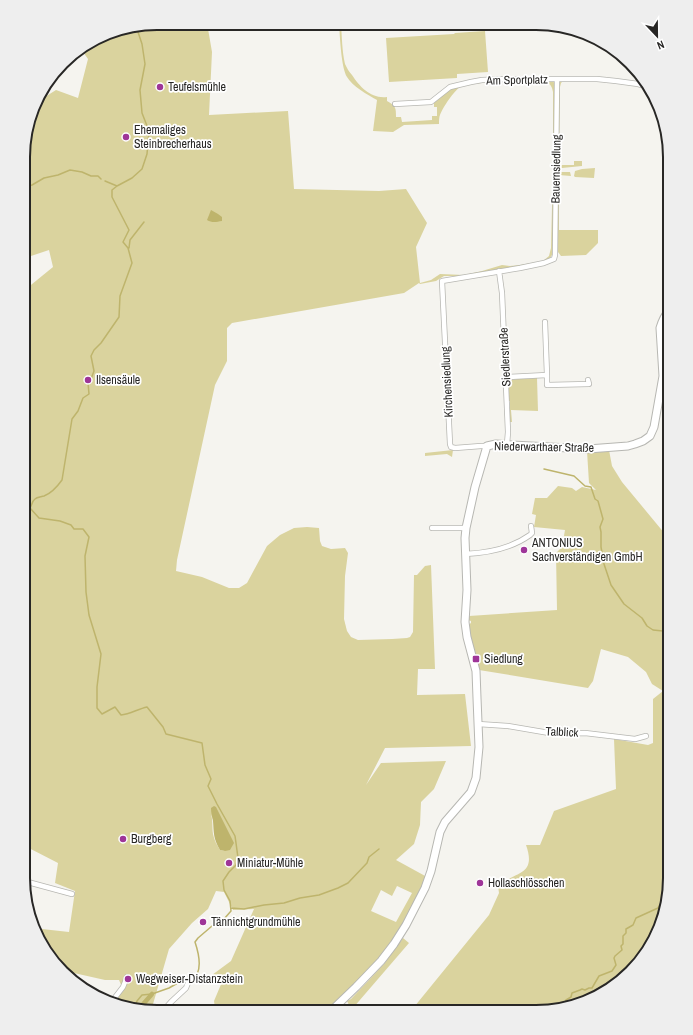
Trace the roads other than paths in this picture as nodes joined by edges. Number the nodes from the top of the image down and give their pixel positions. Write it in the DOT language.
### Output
graph roads {
  1 [pos="557,79"];
  2 [pos="640,85"];
  3 [pos="395,104"];
  4 [pos="499,271"];
  5 [pos="663,320"];
  6 [pos="545,322"];
  7 [pos="547,375"];
  8 [pos="663,376"];
  9 [pos="663,376"];
  10 [pos="506,377"];
  11 [pos="588,380"];
  12 [pos="507,444"];
  13 [pos="486,446"];
  14 [pos="531,526"];
  15 [pos="432,528"];
  16 [pos="466,528"];
  17 [pos="465,554"];
  18 [pos="478,724"];
  19 [pos="646,736"];
  20 [pos="30,883"];
  21 [pos="72,894"];
  22 [pos="191,976"];
  23 [pos="127,977"];
  24 [pos="115,998"];
  25 [pos="168,1005"];
  26 [pos="337,1005"];
  1 -- 2 [label="street, Am Sportplatz"];
  1 -- 3 [label="street, Am Sportplatz"];
  1 -- 4 [label="street, Bauernsiedlung"];
  4 -- 10 [label="street, Siedlerstraße"];
  4 -- 13 [label="street, Kirchensiedlung"];
  5 -- 9 [label="street, Niederwarthaer Straße"];
  6 -- 7 [label="street"];
  7 -- 10 [label="street"];
  7 -- 11 [label="street"];
  8 -- 12 [label="street, Niederwarthaer Straße"];
  10 -- 12 [label="street, Siedlerstraße"];
  12 -- 13 [label="street, Niederwarthaer Straße"];
  13 -- 16 [label="street, Niederwarthaer Straße"];
  14 -- 17 [label="street"];
  15 -- 16 [label="street"];
  16 -- 17 [label="street, Niederwarthaer Straße"];
  17 -- 18 [label="street, Niederwarthaer Straße"];
  18 -- 19 [label="street, Talblick"];
  18 -- 26 [label="street, Niederwarthaer Straße"];
  20 -- 21 [label="street"];
  22 -- 25 [label="street"];
  23 -- 24 [label="street"];
}
